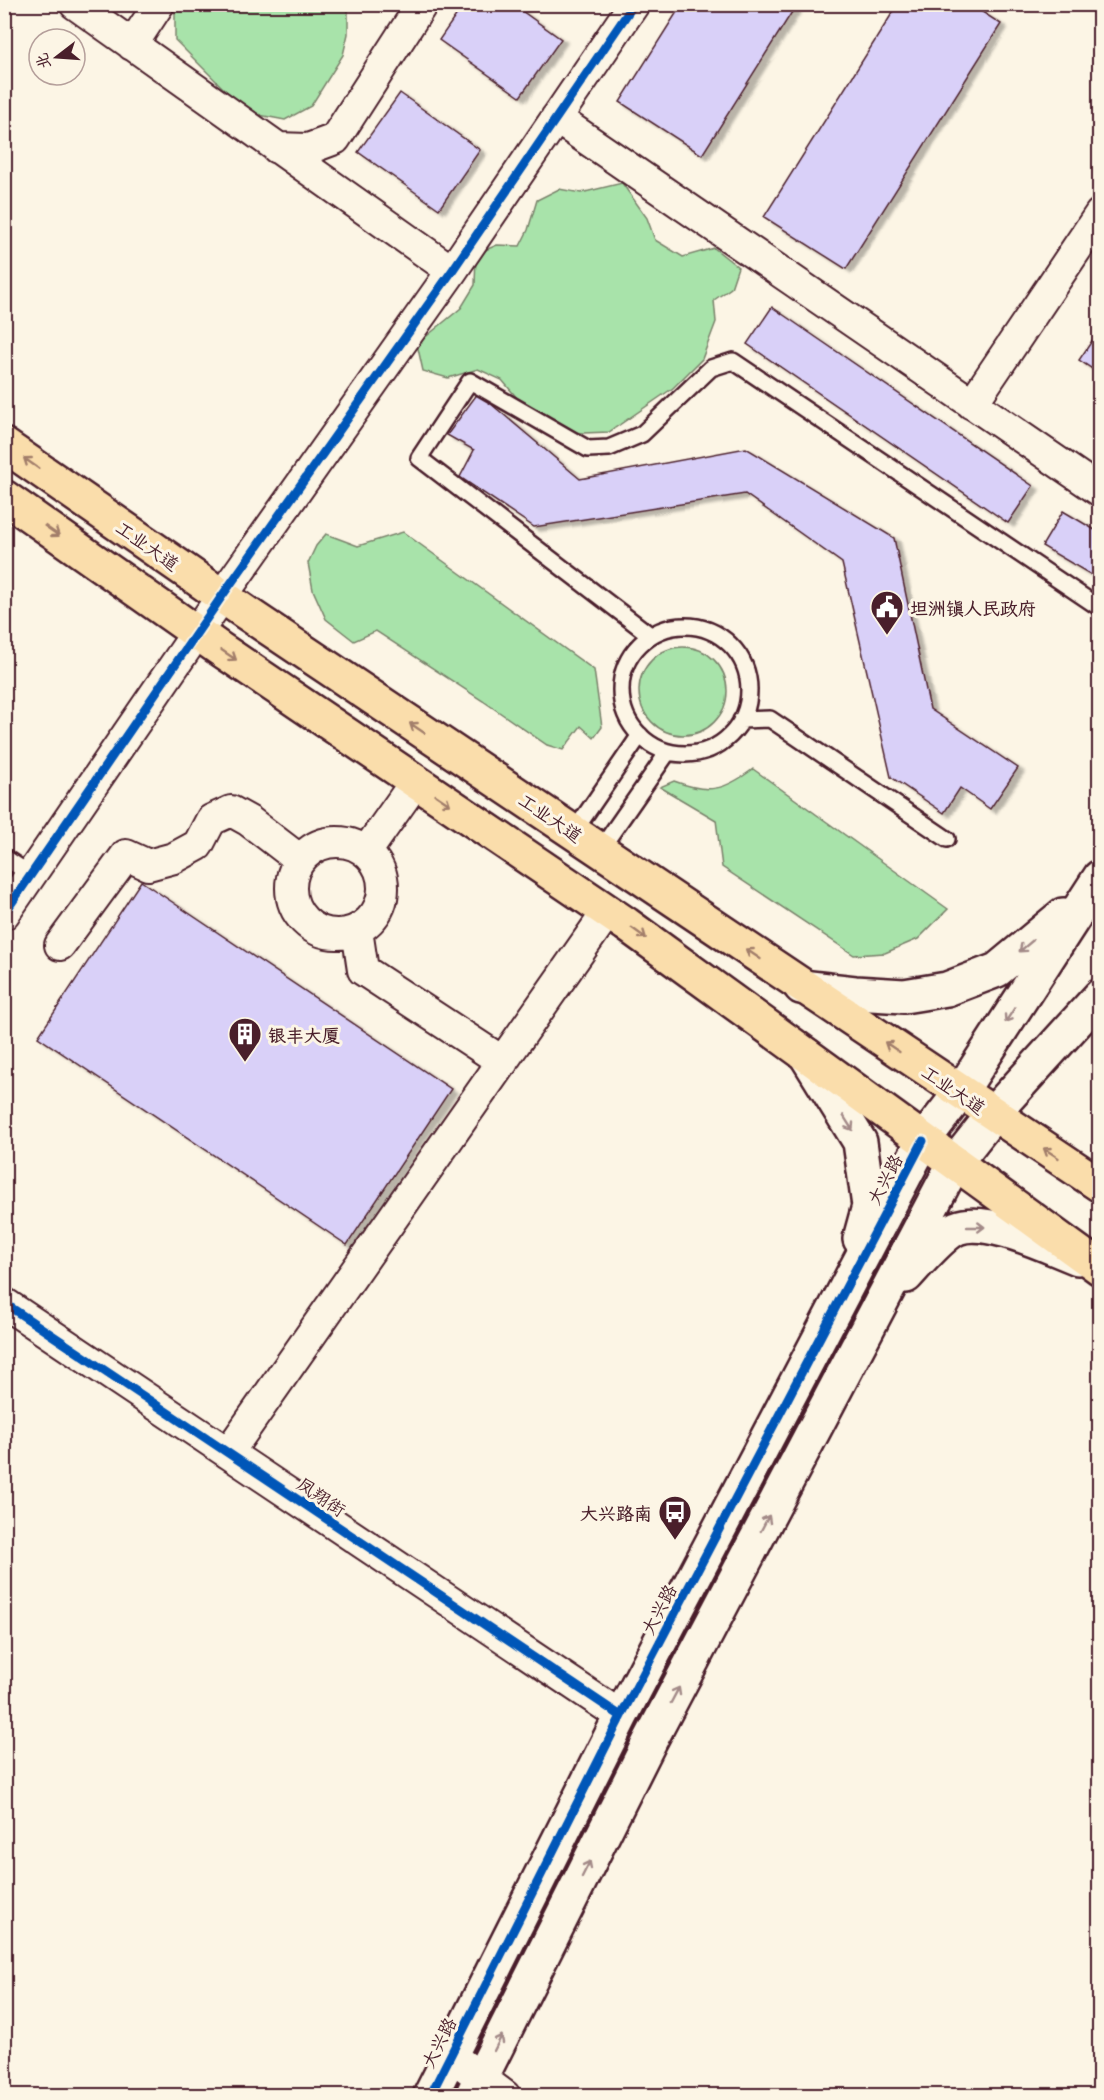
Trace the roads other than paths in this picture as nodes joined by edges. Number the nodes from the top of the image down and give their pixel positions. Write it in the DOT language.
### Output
graph roads {
  1 [pos="75,4"];
  2 [pos="159,4"];
  3 [pos="422,4"];
  4 [pos="634,4"];
  5 [pos="132,45"];
  6 [pos="556,118"];
  7 [pos="277,147"];
  8 [pos="1100,214"];
  9 [pos="452,271"];
  10 [pos="972,404"];
  11 [pos="4,445"];
  12 [pos="1100,491"];
  13 [pos="4,497"];
  14 [pos="222,596"];
  15 [pos="1100,608"];
  16 [pos="197,632"];
  17 [pos="650,635"];
  18 [pos="741,720"];
  19 [pos="640,735"];
  20 [pos="668,752"];
  21 [pos="416,781"];
  22 [pos="947,839"];
  23 [pos="586,842"];
  24 [pos="366,852"];
  25 [pos="4,857"];
  26 [pos="300,860"];
  27 [pos="31,875"];
  28 [pos="1094,886"];
  29 [pos="608,911"];
  30 [pos="4,914"];
  31 [pos="357,930"];
  32 [pos="60,945"];
  33 [pos="801,987"];
  34 [pos="1100,996"];
  35 [pos="806,1055"];
  36 [pos="503,1062"];
  37 [pos="960,1094"];
  38 [pos="992,1115"];
  39 [pos="922,1141"];
  40 [pos="954,1164"];
  41 [pos="1100,1185"];
  42 [pos="1097,1266"];
  43 [pos="845,1290"];
  44 [pos="883,1298"];
  45 [pos="4,1303"];
  46 [pos="228,1453"];
  47 [pos="621,1716"];
  48 [pos="450,2055"];
  49 [pos="486,2090"];
  50 [pos="430,2096"];
  1 -- 5 [label="street"];
  2 -- 5 [label="street"];
  3 -- 7 [label="street"];
  4 -- 6 [label="street"];
  5 -- 7 [label="street"];
  6 -- 9 [label="street"];
  6 -- 10 [label="street"];
  7 -- 9 [label="street"];
  8 -- 10 [label="street"];
  9 -- 14 [label="street"];
  10 -- 12 [label="street"];
  14 -- 11 [label="main road, 工业大道, one-way"];
  13 -- 16 [label="main road, one-way"];
  14 -- 16 [label="street"];
  23 -- 14 [label="main road, 工业大道, one-way"];
  15 -- 17 [label="lane"];
  16 -- 21 [label="main road, one-way"];
  16 -- 27 [label="street"];
  17 -- 18 [label="lane"];
  17 -- 19 [label="lane"];
  18 -- 20 [label="lane"];
  18 -- 22 [label="lane"];
  19 -- 20 [label="lane"];
  19 -- 23 [label="lane"];
  20 -- 23 [label="lane"];
  21 -- 24 [label="street"];
  21 -- 29 [label="main road, one-way"];
  33 -- 23 [label="main road, 工业大道, one-way"];
  24 -- 26 [label="street"];
  24 -- 31 [label="street"];
  25 -- 27 [label="lane"];
  26 -- 31 [label="street"];
  26 -- 32 [label="street"];
  27 -- 30 [label="street"];
  28 -- 33 [label="street, one-way"];
  28 -- 37 [label="street, 大兴路, one-way"];
  29 -- 35 [label="main road, one-way"];
  29 -- 36 [label="street"];
  31 -- 36 [label="street"];
  37 -- 33 [label="main road, 工业大道, one-way"];
  34 -- 38 [label="street"];
  35 -- 39 [label="main road"];
  35 -- 43 [label="street, one-way"];
  36 -- 46 [label="street"];
  37 -- 38 [label="main road, 工业大道"];
  37 -- 39 [label="street, 大兴路"];
  38 -- 40 [label="street"];
  41 -- 38 [label="main road, 工业大道, one-way"];
  39 -- 40 [label="main road"];
  39 -- 43 [label="street, 大兴路"];
  40 -- 42 [label="main road"];
  40 -- 44 [label="street"];
  44 -- 42 [label="street, one-way"];
  43 -- 47 [label="street, 大兴路"];
  49 -- 44 [label="street, one-way"];
  45 -- 46 [label="street, 凤翔街"];
  46 -- 47 [label="street, 凤翔街"];
  47 -- 48 [label="street, 大兴路"];
  48 -- 49 [label="street"];
  48 -- 50 [label="street, 大兴路"];
}
